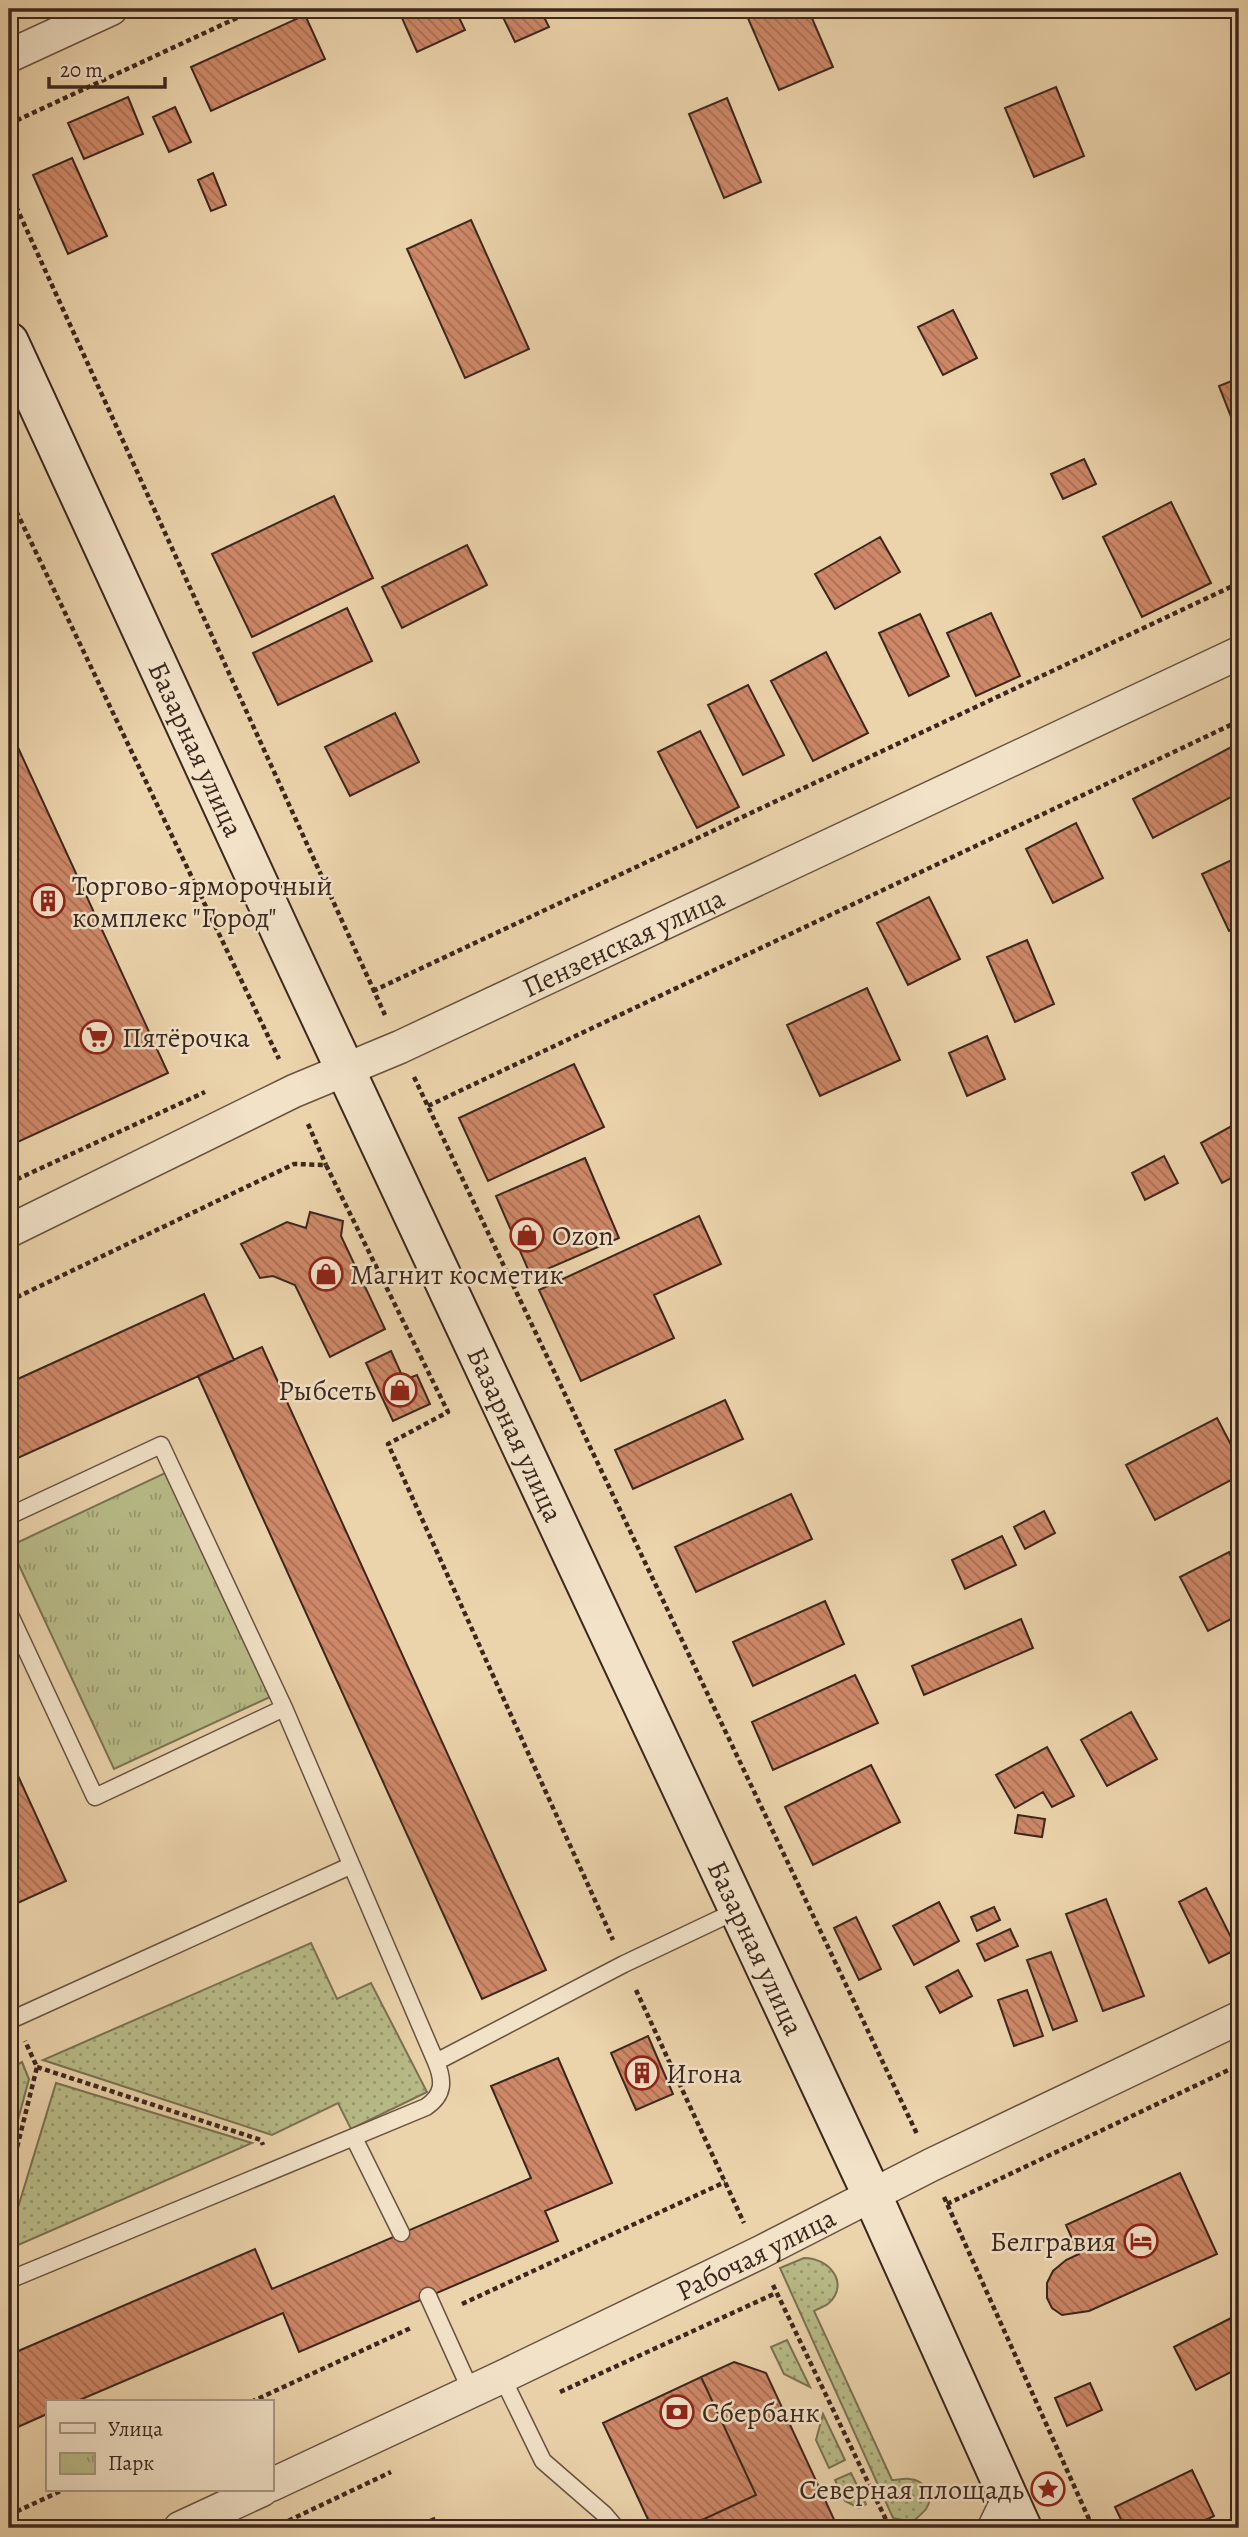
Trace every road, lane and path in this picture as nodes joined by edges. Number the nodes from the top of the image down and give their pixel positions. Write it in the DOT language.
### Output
graph roads {
  1 [pos="111,9"];
  2 [pos="256,9"];
  3 [pos="9,56"];
  4 [pos="9,124"];
  5 [pos="9,191"];
  6 [pos="9,342"];
  7 [pos="9,496"];
  8 [pos="1239,583"];
  9 [pos="1239,653"];
  10 [pos="1239,721"];
  11 [pos="373,991"];
  12 [pos="400,1047"];
  13 [pos="278,1058"];
  14 [pos="266,1063"];
  15 [pos="346,1069"];
  16 [pos="217,1086"];
  17 [pos="294,1091"];
  18 [pos="428,1106"];
  19 [pos="326,1165"];
  20 [pos="9,1183"];
  21 [pos="9,1231"];
  22 [pos="9,1301"];
  23 [pos="9,1517"];
  24 [pos="9,1613"];
  25 [pos="284,1708"];
  26 [pos="350,1866"];
  27 [pos="738,1910"];
  28 [pos="624,1964"];
  29 [pos="1239,2018"];
  30 [pos="13,2019"];
  31 [pos="436,2062"];
  32 [pos="1239,2064"];
  33 [pos="37,2067"];
  34 [pos="354,2138"];
  35 [pos="931,2165"];
  36 [pos="275,2171"];
  37 [pos="9,2180"];
  38 [pos="725,2182"];
  39 [pos="872,2195"];
  40 [pos="947,2204"];
  41 [pos="401,2233"];
  42 [pos="759,2253"];
  43 [pos="9,2280"];
  44 [pos="428,2296"];
  45 [pos="437,2316"];
  46 [pos="502,2377"];
  47 [pos="471,2391"];
  48 [pos="255,2400"];
  49 [pos="273,2484"];
  50 [pos="1004,2489"];
  51 [pos="59,2492"];
  52 [pos="258,2492"];
  53 [pos="9,2515"];
  54 [pos="180,2528"];
  55 [pos="616,2528"];
  56 [pos="890,2528"];
  57 [pos="985,2528"];
  58 [pos="1021,2528"];
  59 [pos="1093,2528"];
  1 -- 3 [label="street"];
  2 -- 4 [label="path"];
  5 -- 11 [label="path"];
  6 -- 15 [label="main road, Базарная улица"];
  7 -- 13 [label="path"];
  8 -- 11 [label="path"];
  9 -- 12 [label="street, Пензенская улица"];
  10 -- 18 [label="path"];
  11 -- 12 [label="path"];
  12 -- 15 [label="street, Пензенская улица"];
  12 -- 18 [label="path"];
  13 -- 14 [label="path"];
  13 -- 17 [label="path"];
  15 -- 17 [label="street, Пензенская улица"];
  15 -- 27 [label="main road, Базарная улица"];
  16 -- 20 [label="path"];
  17 -- 19 [label="path"];
  17 -- 21 [label="street, Пензенская улица"];
  18 -- 35 [label="path"];
  19 -- 22 [label="path"];
  19 -- 28 [label="path"];
  23 -- 25 [label="lane"];
  24 -- 25 [label="lane"];
  25 -- 26 [label="lane"];
  26 -- 30 [label="lane"];
  26 -- 31 [label="lane"];
  27 -- 28 [label="lane"];
  27 -- 39 [label="main road, Базарная улица"];
  28 -- 31 [label="lane"];
  28 -- 38 [label="path"];
  29 -- 35 [label="street, Рабочая улица"];
  30 -- 33 [label="path"];
  31 -- 34 [label="lane"];
  32 -- 40 [label="path"];
  33 -- 36 [label="path"];
  33 -- 37 [label="path"];
  34 -- 36 [label="lane"];
  34 -- 41 [label="lane"];
  35 -- 39 [label="street, Рабочая улица"];
  35 -- 40 [label="path"];
  36 -- 43 [label="lane"];
  38 -- 42 [label="path"];
  38 -- 45 [label="path"];
  39 -- 42 [label="street, Рабочая улица"];
  39 -- 50 [label="main road, Базарная улица"];
  40 -- 59 [label="path"];
  42 -- 46 [label="street, Рабочая улица"];
  42 -- 56 [label="path"];
  44 -- 45 [label="lane"];
  45 -- 47 [label="lane"];
  45 -- 48 [label="path"];
  46 -- 47 [label="street, Рабочая улица"];
  46 -- 55 [label="lane"];
  47 -- 49 [label="street, Рабочая улица"];
  50 -- 57 [label="lane"];
  50 -- 58 [label="main road, Базарная улица"];
  51 -- 53 [label="path"];
  52 -- 54 [label="street"];
}
